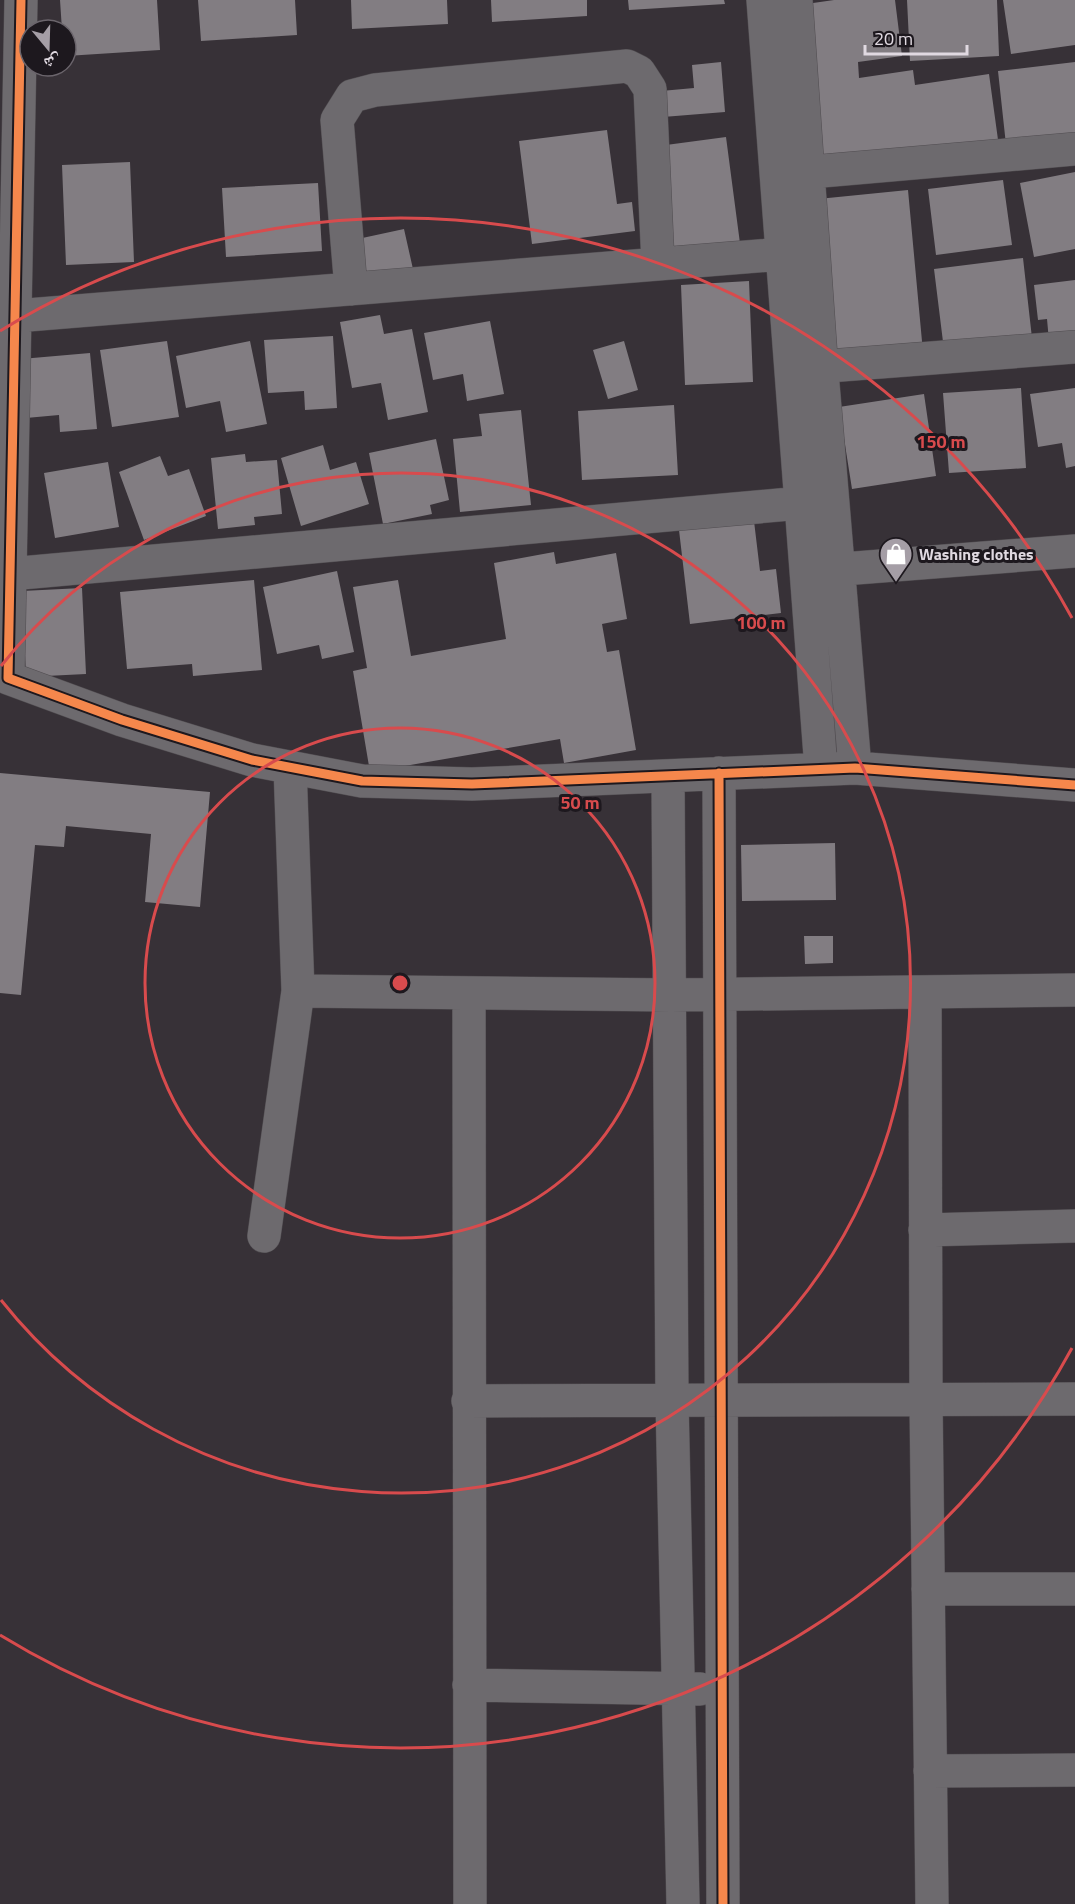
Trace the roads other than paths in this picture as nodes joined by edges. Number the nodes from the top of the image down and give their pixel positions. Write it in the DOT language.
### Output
graph roads {
  1 [pos="21,0"];
  2 [pos="763,0"];
  3 [pos="796,0"];
  4 [pos="1075,149"];
  5 [pos="808,172"];
  6 [pos="776,175"];
  7 [pos="782,254"];
  8 [pos="658,264"];
  9 [pos="8,274"];
  10 [pos="351,289"];
  11 [pos="15,316"];
  12 [pos="1075,347"];
  13 [pos="806,368"];
  14 [pos="801,503"];
  15 [pos="1075,551"];
  16 [pos="839,570"];
  17 [pos="806,572"];
  18 [pos="10,574"];
  19 [pos="4,678"];
  20 [pos="290,767"];
  21 [pos="855,768"];
  22 [pos="821,769"];
  23 [pos="719,773"];
  24 [pos="669,776"];
  25 [pos="1075,785"];
  26 [pos="1075,990"];
  27 [pos="298,991"];
  28 [pos="925,992"];
  29 [pos="469,993"];
  30 [pos="720,994"];
  31 [pos="671,995"];
  32 [pos="1075,1226"];
  33 [pos="926,1230"];
  34 [pos="264,1236"];
  35 [pos="926,1399"];
  36 [pos="1075,1399"];
  37 [pos="672,1400"];
  38 [pos="468,1401"];
  39 [pos="721,1401"];
  40 [pos="928,1589"];
  41 [pos="1075,1589"];
  42 [pos="469,1685"];
  43 [pos="678,1688"];
  44 [pos="722,1690"];
  45 [pos="1075,1770"];
  46 [pos="930,1771"];
  47 [pos="470,1904"];
  48 [pos="683,1904"];
  49 [pos="723,1904"];
  50 [pos="932,1904"];
  1 -- 9 [label="street"];
  2 -- 6 [label="street"];
  3 -- 5 [label="street"];
  4 -- 5 [label="street"];
  5 -- 6 [label="street"];
  5 -- 13 [label="street"];
  6 -- 7 [label="street"];
  7 -- 8 [label="street"];
  7 -- 13 [label="street"];
  8 -- 10 [label="street"];
  8 -- 10 [label="street"];
  9 -- 11 [label="street"];
  10 -- 11 [label="street"];
  11 -- 18 [label="street"];
  12 -- 13 [label="street"];
  13 -- 14 [label="street"];
  13 -- 16 [label="street"];
  14 -- 17 [label="street"];
  14 -- 18 [label="street"];
  15 -- 16 [label="street"];
  16 -- 17 [label="street"];
  16 -- 21 [label="street"];
  17 -- 22 [label="street"];
  18 -- 19 [label="street"];
  19 -- 20 [label="street"];
  20 -- 24 [label="street"];
  20 -- 27 [label="street"];
  21 -- 22 [label="street"];
  21 -- 25 [label="street"];
  22 -- 23 [label="street"];
  23 -- 24 [label="street"];
  23 -- 30 [label="street"];
  24 -- 31 [label="street"];
  26 -- 28 [label="street"];
  27 -- 29 [label="street"];
  27 -- 34 [label="street"];
  28 -- 30 [label="street"];
  28 -- 33 [label="street"];
  29 -- 31 [label="street"];
  29 -- 38 [label="street"];
  30 -- 31 [label="street"];
  30 -- 39 [label="street"];
  31 -- 37 [label="street"];
  32 -- 33 [label="street"];
  33 -- 35 [label="street"];
  35 -- 36 [label="street"];
  35 -- 39 [label="street"];
  35 -- 40 [label="street"];
  37 -- 38 [label="street"];
  37 -- 39 [label="street"];
  37 -- 43 [label="street"];
  38 -- 42 [label="street"];
  39 -- 44 [label="street"];
  40 -- 41 [label="street"];
  40 -- 46 [label="street"];
  42 -- 43 [label="street"];
  42 -- 47 [label="street"];
  43 -- 44 [label="street"];
  43 -- 48 [label="street"];
  44 -- 49 [label="street"];
  45 -- 46 [label="street"];
  46 -- 50 [label="street"];
}
